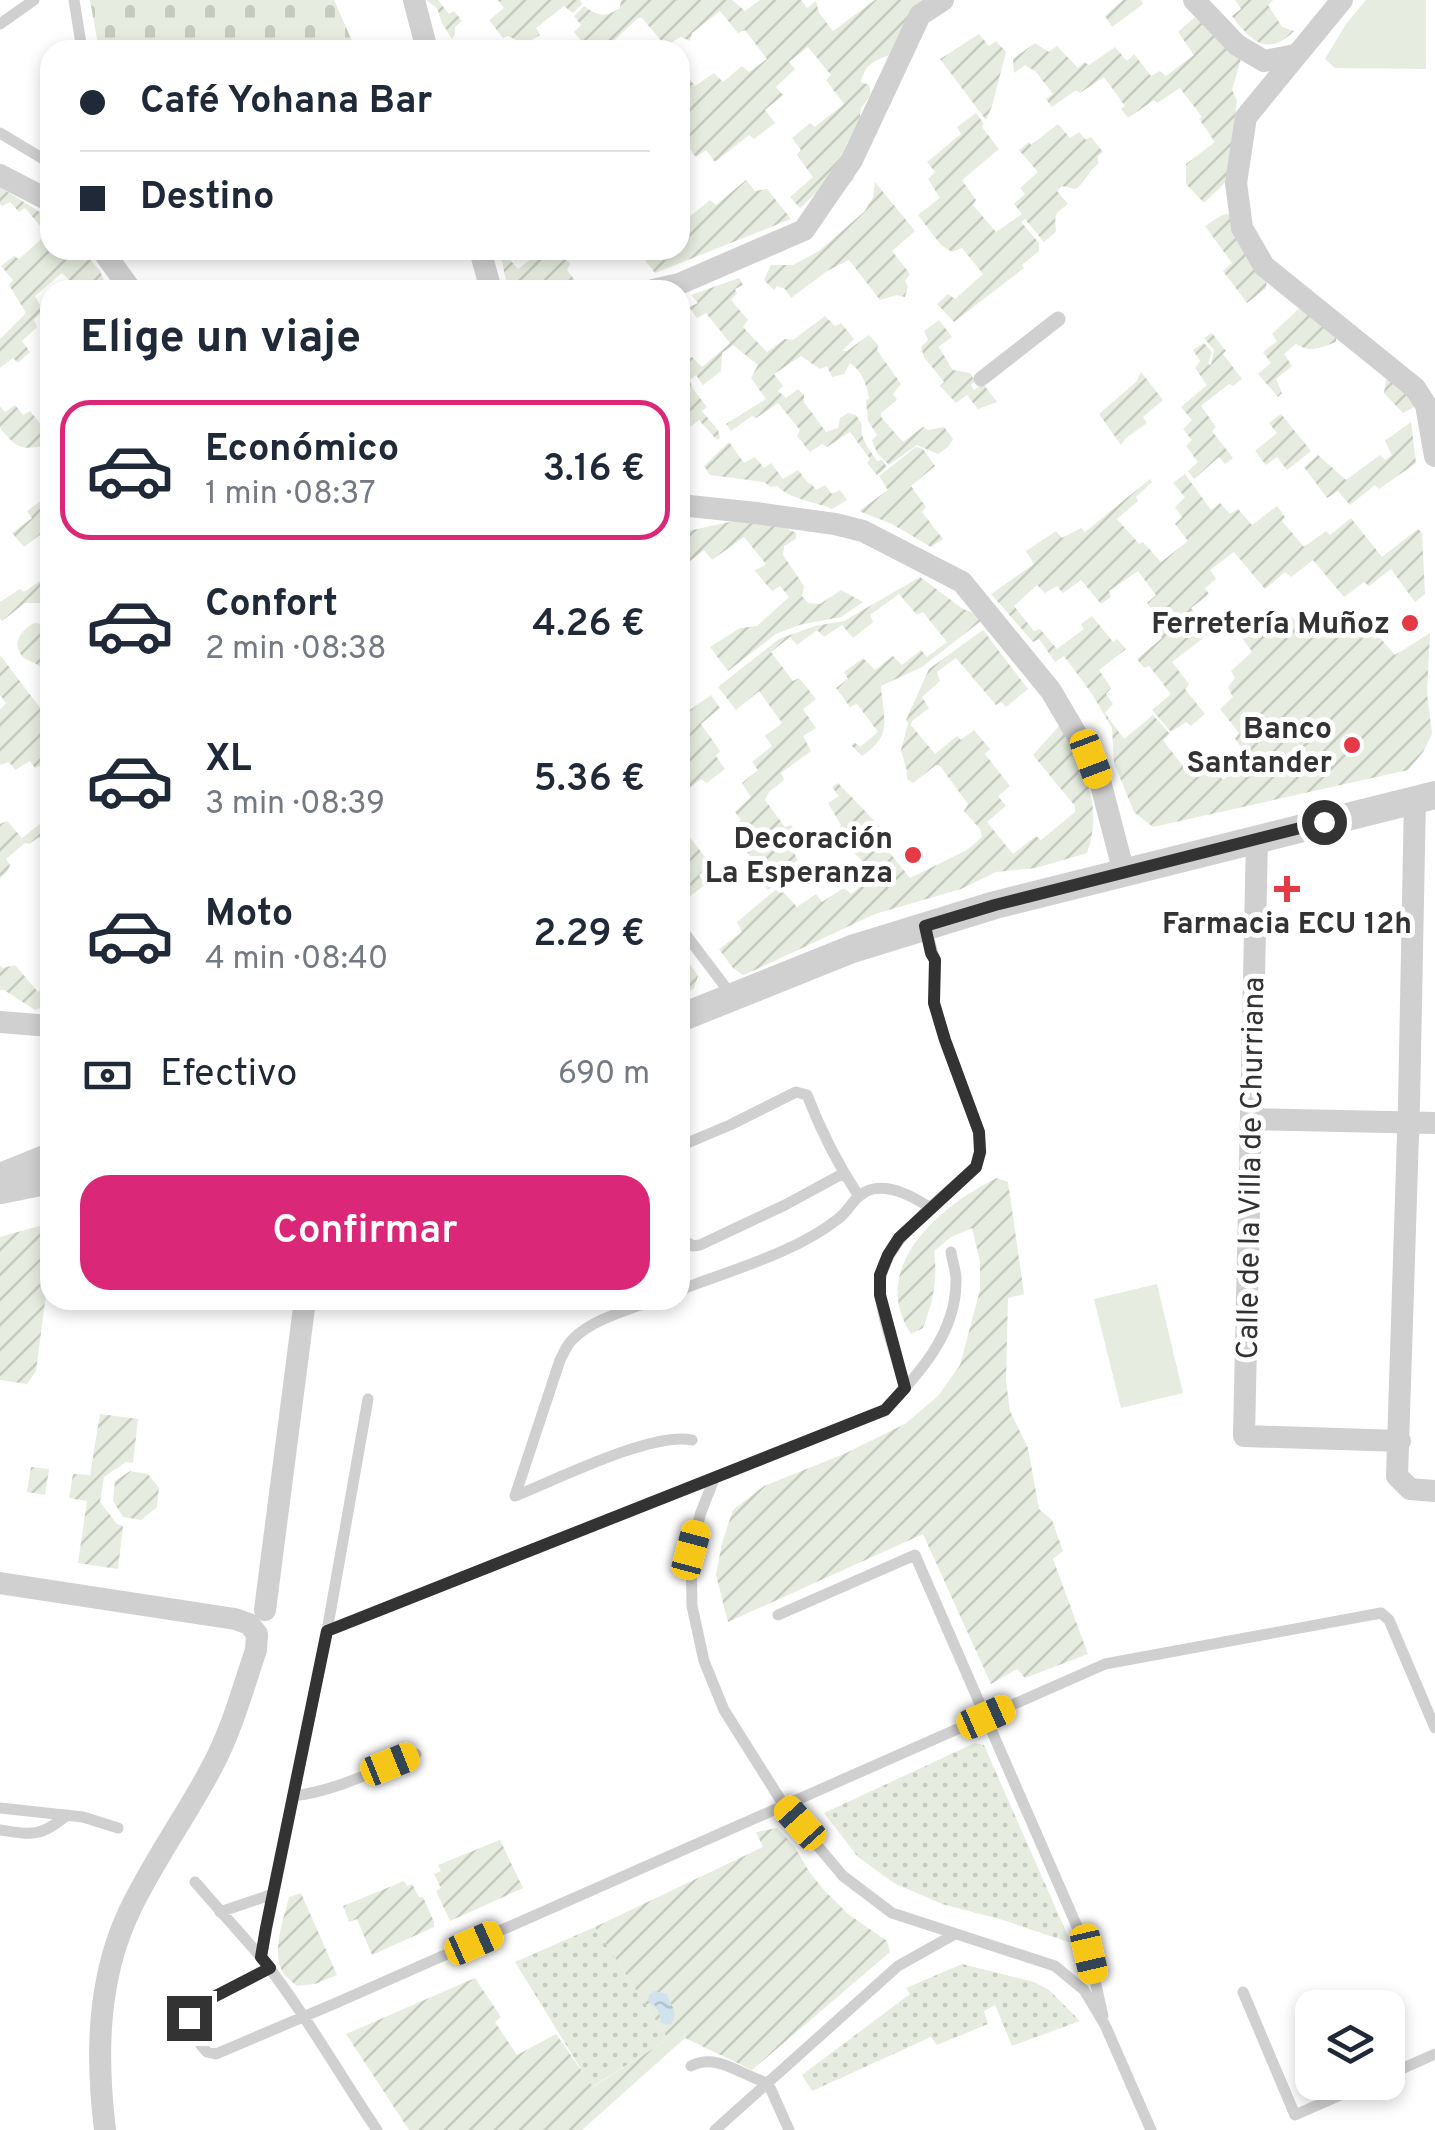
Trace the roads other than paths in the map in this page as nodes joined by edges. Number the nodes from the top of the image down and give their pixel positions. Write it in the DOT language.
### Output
graph roads {
  1 [pos="34,0"];
  2 [pos="74,0"];
  3 [pos="414,0"];
  4 [pos="943,0"];
  5 [pos="1194,0"];
  6 [pos="1342,0"];
  7 [pos="0,24"];
  8 [pos="80,40"];
  9 [pos="424,40"];
  10 [pos="1295,55"];
  11 [pos="0,133"];
  12 [pos="40,156"];
  13 [pos="0,175"];
  14 [pos="40,196"];
  15 [pos="687,280"];
  16 [pos="1058,319"];
  17 [pos="992,378"];
  18 [pos="1435,456"];
  19 [pos="690,506"];
  20 [pos="1425,797"];
  21 [pos="1257,840"];
  22 [pos="1124,872"];
  23 [pos="925,926"];
  24 [pos="690,940"];
  25 [pos="732,997"];
  26 [pos="690,1014"];
  27 [pos="0,1022"];
  28 [pos="40,1025"];
  29 [pos="1252,1119"];
  30 [pos="1409,1122"];
  31 [pos="1435,1123"];
  32 [pos="690,1142"];
  33 [pos="40,1160"];
  34 [pos="844,1173"];
  35 [pos="0,1177"];
  36 [pos="40,1182"];
  37 [pos="0,1190"];
  38 [pos="858,1195"];
  39 [pos="932,1208"];
  40 [pos="690,1244"];
  41 [pos="950,1252"];
  42 [pos="690,1286"];
  43 [pos="304,1310"];
  44 [pos="629,1310"];
  45 [pos="905,1388"];
  46 [pos="368,1400"];
  47 [pos="692,1440"];
  48 [pos="1400,1441"];
  49 [pos="715,1477"];
  50 [pos="1435,1490"];
  51 [pos="0,1583"];
  52 [pos="778,1615"];
  53 [pos="257,1617"];
  54 [pos="327,1631"];
  55 [pos="986,1717"];
  56 [pos="1435,1728"];
  57 [pos="416,1754"];
  58 [pos="293,1796"];
  59 [pos="785,1806"];
  60 [pos="0,1808"];
  61 [pos="68,1815"];
  62 [pos="118,1828"];
  63 [pos="0,1830"];
  64 [pos="195,1882"];
  65 [pos="273,1894"];
  66 [pos="220,1912"];
  67 [pos="956,1934"];
  68 [pos="265,1962"];
  69 [pos="1243,1992"];
  70 [pos="305,2016"];
  71 [pos="1105,2024"];
  72 [pos="1435,2054"];
  73 [pos="691,2066"];
  74 [pos="1405,2067"];
  75 [pos="768,2083"];
  76 [pos="1330,2100"];
  77 [pos="105,2130"];
  78 [pos="377,2130"];
  79 [pos="715,2130"];
  80 [pos="789,2130"];
  81 [pos="1151,2130"];
  1 -- 7 [label="lane"];
  2 -- 8 [label="lane"];
  3 -- 9 [label="street"];
  4 -- 15 [label="street"];
  5 -- 10 [label="street"];
  6 -- 10 [label="street"];
  10 -- 18 [label="street"];
  11 -- 12 [label="lane"];
  13 -- 14 [label="street"];
  16 -- 17 [label="street"];
  19 -- 22 [label="street"];
  20 -- 21 [label="street"];
  20 -- 30 [label="street"];
  21 -- 22 [label="street"];
  21 -- 29 [label="street, Calle de la Villa de Churriana"];
  22 -- 23 [label="street"];
  23 -- 25 [label="street"];
  23 -- 39 [label="lane"];
  24 -- 25 [label="lane"];
  25 -- 26 [label="street"];
  27 -- 28 [label="street"];
  29 -- 30 [label="street"];
  29 -- 48 [label="street, Calle de la Villa de Churriana"];
  30 -- 31 [label="street"];
  30 -- 48 [label="street"];
  32 -- 34 [label="lane"];
  33 -- 35 [label="street"];
  34 -- 38 [label="lane"];
  34 -- 40 [label="lane"];
  36 -- 37 [label="street"];
  38 -- 39 [label="lane"];
  38 -- 42 [label="lane"];
  39 -- 45 [label="lane"];
  41 -- 45 [label="lane"];
  43 -- 53 [label="street"];
  44 -- 47 [label="lane"];
  45 -- 49 [label="lane"];
  46 -- 54 [label="lane"];
  48 -- 50 [label="street"];
  49 -- 54 [label="lane"];
  49 -- 59 [label="lane"];
  51 -- 53 [label="street"];
  52 -- 55 [label="lane"];
  53 -- 77 [label="street"];
  54 -- 58 [label="lane"];
  55 -- 56 [label="lane"];
  55 -- 59 [label="lane"];
  55 -- 71 [label="lane"];
  57 -- 58 [label="lane"];
  58 -- 65 [label="lane"];
  59 -- 67 [label="lane"];
  59 -- 70 [label="lane"];
  60 -- 61 [label="lane"];
  61 -- 62 [label="lane"];
  61 -- 63 [label="lane"];
  64 -- 66 [label="lane"];
  65 -- 66 [label="lane"];
  65 -- 68 [label="lane"];
  66 -- 68 [label="lane"];
  67 -- 71 [label="lane"];
  67 -- 75 [label="lane"];
  68 -- 70 [label="lane"];
  68 -- 70 [label="lane"];
  69 -- 76 [label="lane"];
  70 -- 78 [label="lane"];
  71 -- 81 [label="lane"];
  72 -- 74 [label="lane"];
  73 -- 75 [label="lane"];
  75 -- 79 [label="lane"];
  75 -- 80 [label="lane"];
}
